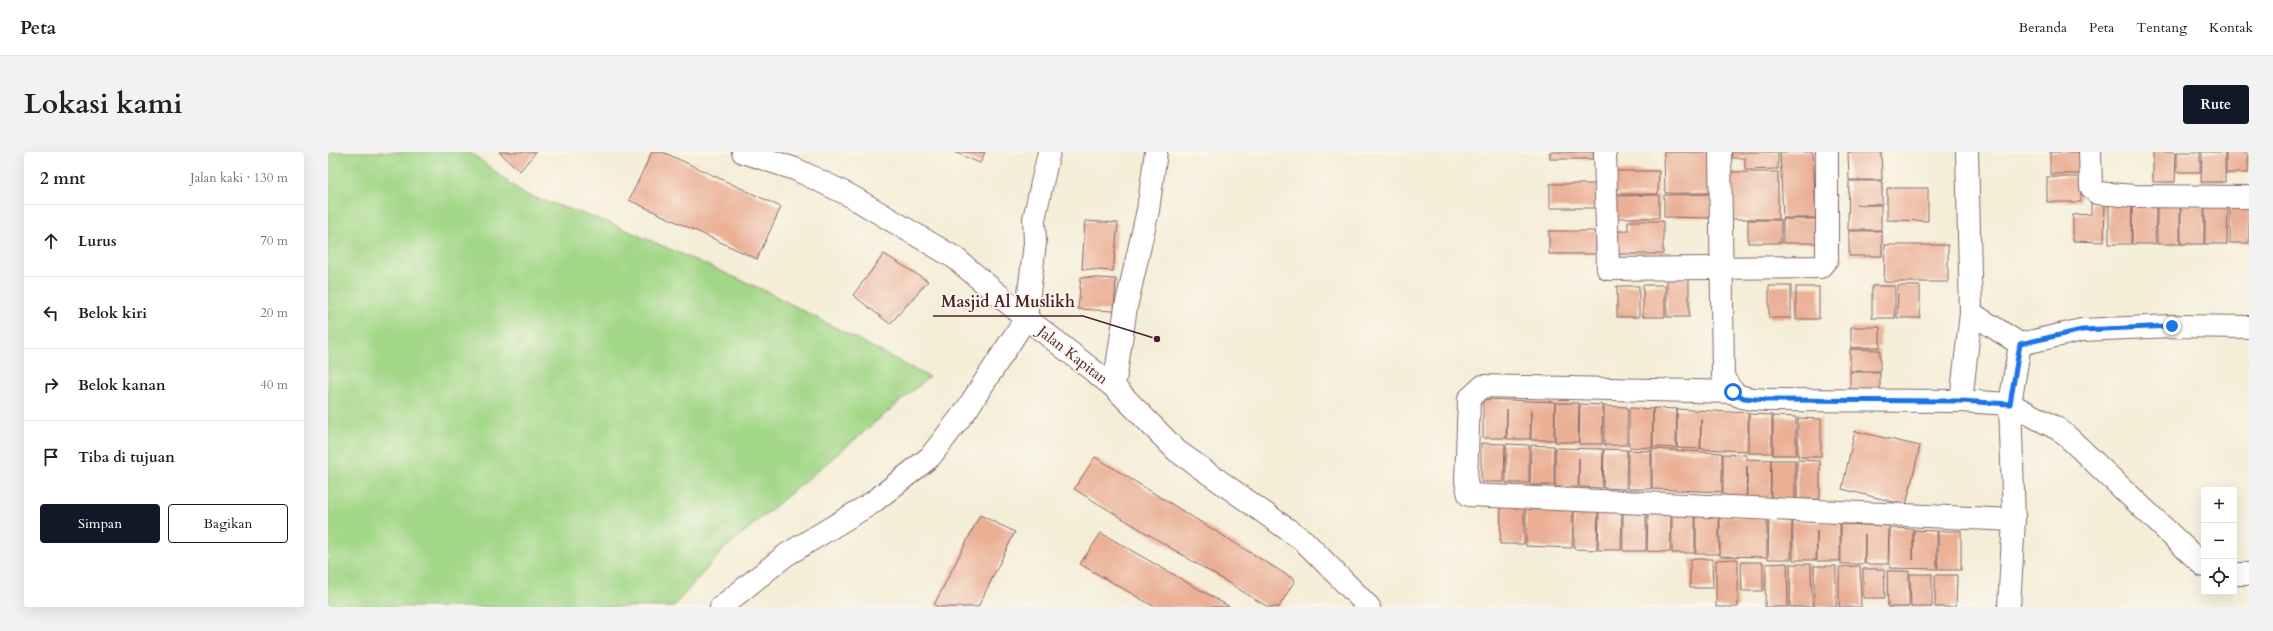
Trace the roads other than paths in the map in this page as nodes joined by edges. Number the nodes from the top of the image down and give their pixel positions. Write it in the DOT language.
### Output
graph roads {
  1 [pos="743,152"];
  2 [pos="1049,152"];
  3 [pos="1156,152"];
  4 [pos="1605,152"];
  5 [pos="1720,152"];
  6 [pos="1827,152"];
  7 [pos="1967,152"];
  8 [pos="2090,152"];
  9 [pos="2249,197"];
  10 [pos="1721,269"];
  11 [pos="1971,313"];
  12 [pos="1026,318"];
  13 [pos="2249,327"];
  14 [pos="2020,344"];
  15 [pos="1114,387"];
  16 [pos="1733,392"];
  17 [pos="1961,401"];
  18 [pos="2010,404"];
  19 [pos="2014,520"];
  20 [pos="2201,563"];
  21 [pos="2237,574"];
  22 [pos="2249,574"];
  23 [pos="721,607"];
  24 [pos="1369,607"];
  25 [pos="2009,607"];
  1 -- 12 [label="street, Jalan Kapitan"];
  2 -- 12 [label="street"];
  3 -- 15 [label="street"];
  4 -- 10 [label="street"];
  5 -- 10 [label="street"];
  6 -- 10 [label="street"];
  7 -- 11 [label="street"];
  8 -- 9 [label="street"];
  10 -- 16 [label="street"];
  11 -- 14 [label="street"];
  11 -- 17 [label="street"];
  12 -- 15 [label="street, Jalan Kapitan"];
  12 -- 23 [label="street"];
  13 -- 14 [label="street"];
  14 -- 18 [label="street"];
  15 -- 24 [label="street, Jalan Kapitan"];
  16 -- 17 [label="street"];
  16 -- 19 [label="street"];
  17 -- 18 [label="street"];
  18 -- 19 [label="street"];
  18 -- 20 [label="street"];
  19 -- 25 [label="street"];
  21 -- 22 [label="street"];
}
